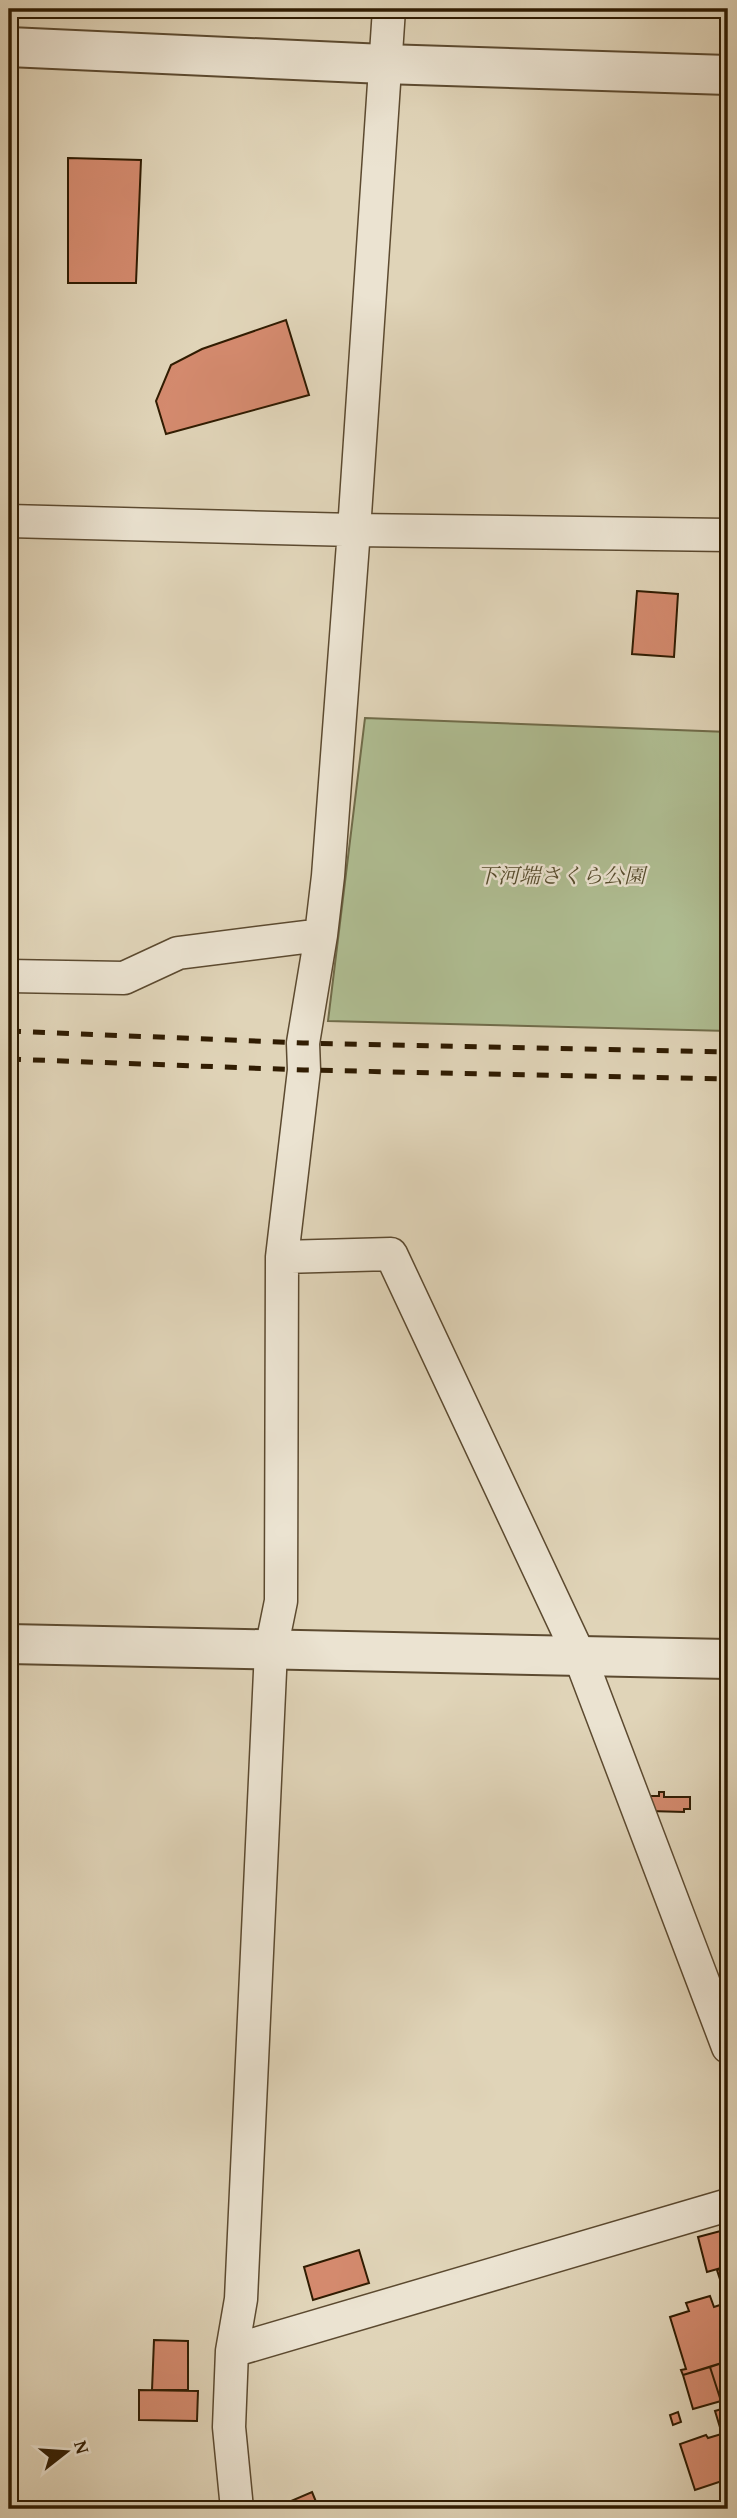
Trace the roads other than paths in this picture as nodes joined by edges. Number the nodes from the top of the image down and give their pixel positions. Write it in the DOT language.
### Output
graph roads {
  1 [pos="389,9"];
  2 [pos="9,47"];
  3 [pos="384,64"];
  4 [pos="728,75"];
  5 [pos="9,521"];
  6 [pos="355,530"];
  7 [pos="728,535"];
  8 [pos="321,936"];
  9 [pos="9,976"];
  10 [pos="282,1257"];
  11 [pos="9,1644"];
  12 [pos="271,1650"];
  13 [pos="580,1657"];
  14 [pos="728,1659"];
  15 [pos="728,2047"];
  16 [pos="728,2205"];
  17 [pos="232,2351"];
  18 [pos="237,2509"];
  1 -- 3 [label="street"];
  2 -- 3 [label="street"];
  3 -- 4 [label="street"];
  3 -- 6 [label="street"];
  5 -- 6 [label="street"];
  6 -- 7 [label="street"];
  6 -- 8 [label="street"];
  8 -- 9 [label="street"];
  8 -- 10 [label="street"];
  10 -- 12 [label="street"];
  10 -- 13 [label="street"];
  11 -- 12 [label="street"];
  12 -- 13 [label="street"];
  12 -- 17 [label="street"];
  13 -- 14 [label="street"];
  13 -- 15 [label="street"];
  16 -- 17 [label="street"];
  17 -- 18 [label="street"];
}
